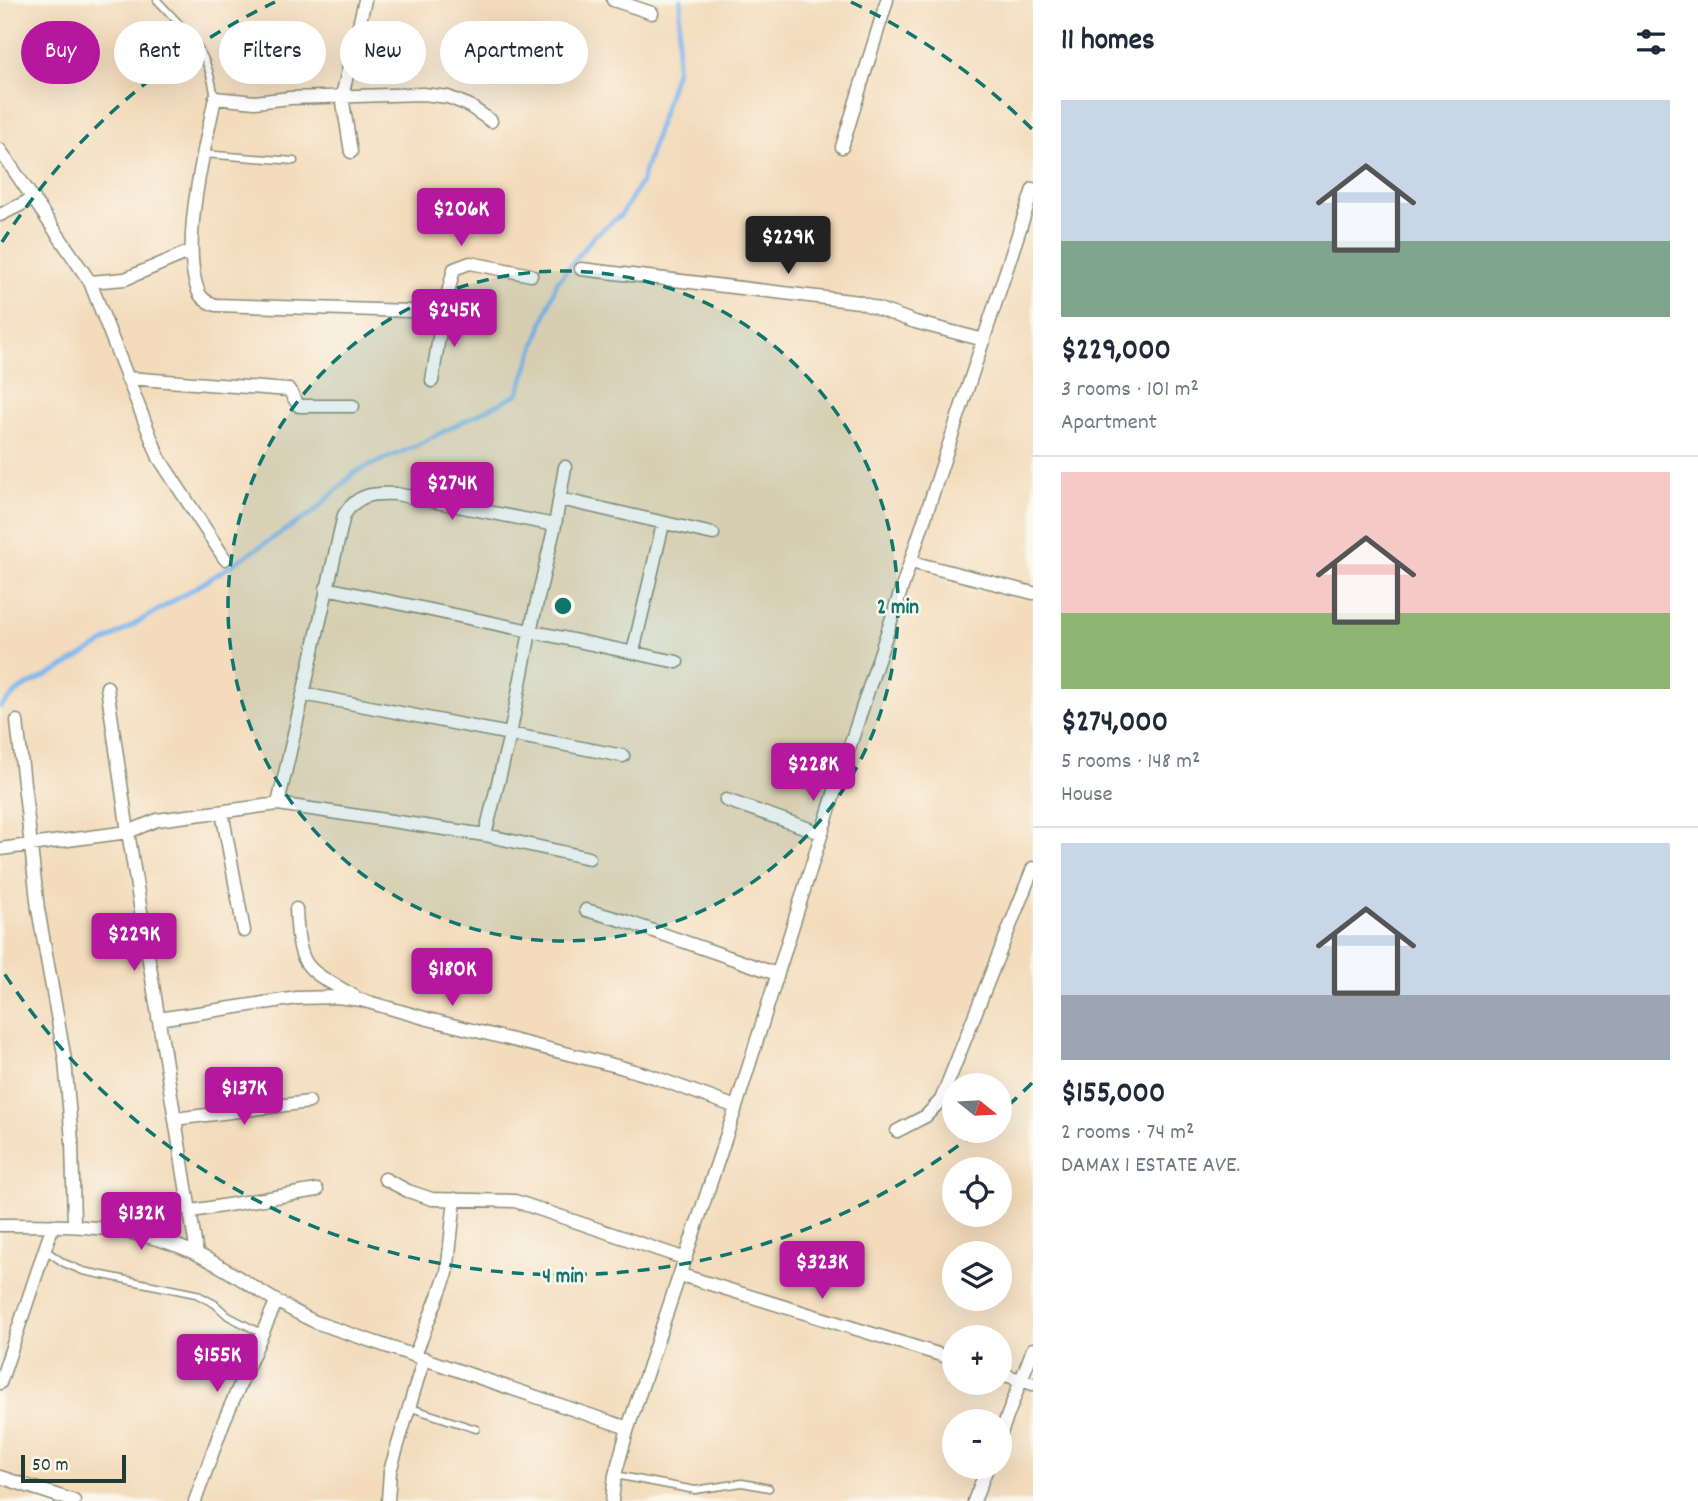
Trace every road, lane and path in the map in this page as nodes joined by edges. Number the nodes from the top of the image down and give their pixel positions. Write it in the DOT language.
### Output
graph roads {
  1 [pos="157,0"];
  2 [pos="365,0"];
  3 [pos="613,0"];
  4 [pos="887,0"];
  5 [pos="652,13"];
  6 [pos="342,96"];
  7 [pos="215,99"];
  8 [pos="491,121"];
  9 [pos="842,147"];
  10 [pos="0,150"];
  11 [pos="351,152"];
  12 [pos="203,154"];
  13 [pos="294,161"];
  14 [pos="1032,197"];
  15 [pos="34,198"];
  16 [pos="0,215"];
  17 [pos="191,251"];
  18 [pos="581,269"];
  19 [pos="531,275"];
  20 [pos="90,282"];
  21 [pos="443,312"];
  22 [pos="984,340"];
  23 [pos="127,378"];
  24 [pos="432,381"];
  25 [pos="353,406"];
  26 [pos="565,467"];
  27 [pos="559,499"];
  28 [pos="663,524"];
  29 [pos="555,525"];
  30 [pos="713,534"];
  31 [pos="225,559"];
  32 [pos="911,562"];
  33 [pos="326,588"];
  34 [pos="1033,593"];
  35 [pos="530,632"];
  36 [pos="633,652"];
  37 [pos="677,662"];
  38 [pos="107,687"];
  39 [pos="303,694"];
  40 [pos="17,721"];
  41 [pos="510,735"];
  42 [pos="623,756"];
  43 [pos="779,761"];
  44 [pos="837,783"];
  45 [pos="726,800"];
  46 [pos="278,804"];
  47 [pos="222,812"];
  48 [pos="128,832"];
  49 [pos="821,833"];
  50 [pos="485,835"];
  51 [pos="31,846"];
  52 [pos="0,849"];
  53 [pos="589,858"];
  54 [pos="1033,868"];
  55 [pos="296,909"];
  56 [pos="586,910"];
  57 [pos="244,931"];
  58 [pos="778,974"];
  59 [pos="361,1000"];
  60 [pos="158,1019"];
  61 [pos="309,1102"];
  62 [pos="736,1107"];
  63 [pos="175,1119"];
  64 [pos="897,1131"];
  65 [pos="385,1179"];
  66 [pos="317,1190"];
  67 [pos="455,1199"];
  68 [pos="192,1211"];
  69 [pos="0,1224"];
  70 [pos="74,1224"];
  71 [pos="53,1225"];
  72 [pos="45,1250"];
  73 [pos="197,1254"];
  74 [pos="686,1259"];
  75 [pos="681,1275"];
  76 [pos="276,1303"];
  77 [pos="261,1333"];
  78 [pos="1033,1349"];
  79 [pos="942,1355"];
  80 [pos="419,1356"];
  81 [pos="1028,1382"];
  82 [pos="0,1383"];
  83 [pos="407,1407"];
  84 [pos="1012,1413"];
  85 [pos="628,1428"];
  86 [pos="477,1429"];
  87 [pos="615,1475"];
  88 [pos="0,1476"];
  89 [pos="983,1479"];
  90 [pos="769,1488"];
  91 [pos="74,1501"];
  92 [pos="195,1501"];
  93 [pos="388,1501"];
  94 [pos="612,1501"];
  95 [pos="974,1501"];
  1 -- 7 [label="lane"];
  2 -- 6 [label="street"];
  3 -- 5 [label="street"];
  4 -- 9 [label="street"];
  6 -- 7 [label="street"];
  6 -- 8 [label="street"];
  6 -- 11 [label="street"];
  7 -- 12 [label="street"];
  10 -- 15 [label="street"];
  12 -- 13 [label="lane"];
  12 -- 17 [label="street"];
  14 -- 22 [label="street"];
  15 -- 16 [label="street"];
  15 -- 20 [label="street"];
  17 -- 20 [label="street"];
  17 -- 21 [label="street"];
  18 -- 22 [label="street"];
  19 -- 21 [label="street"];
  20 -- 23 [label="street"];
  21 -- 24 [label="street"];
  22 -- 32 [label="street"];
  23 -- 25 [label="street"];
  23 -- 31 [label="street"];
  26 -- 27 [label="street"];
  27 -- 28 [label="street"];
  27 -- 29 [label="street"];
  28 -- 30 [label="street"];
  28 -- 36 [label="street"];
  29 -- 33 [label="street"];
  29 -- 35 [label="street"];
  32 -- 34 [label="street"];
  32 -- 44 [label="street"];
  33 -- 35 [label="street"];
  33 -- 39 [label="street"];
  35 -- 36 [label="street"];
  35 -- 41 [label="street"];
  36 -- 37 [label="street"];
  38 -- 48 [label="street"];
  39 -- 41 [label="street"];
  39 -- 46 [label="street"];
  40 -- 51 [label="street"];
  41 -- 42 [label="street"];
  41 -- 50 [label="street"];
  43 -- 44 [label="lane"];
  44 -- 49 [label="street"];
  45 -- 49 [label="street"];
  46 -- 47 [label="street"];
  46 -- 50 [label="street"];
  47 -- 48 [label="street"];
  47 -- 57 [label="street"];
  48 -- 51 [label="street"];
  48 -- 60 [label="street"];
  49 -- 58 [label="street"];
  50 -- 53 [label="street"];
  51 -- 52 [label="street"];
  51 -- 70 [label="street"];
  54 -- 64 [label="street"];
  55 -- 59 [label="street"];
  56 -- 58 [label="street"];
  58 -- 62 [label="street"];
  59 -- 60 [label="street"];
  59 -- 62 [label="street"];
  60 -- 63 [label="street"];
  61 -- 63 [label="street"];
  62 -- 74 [label="street"];
  63 -- 68 [label="street"];
  65 -- 67 [label="street"];
  66 -- 68 [label="street"];
  67 -- 74 [label="street"];
  67 -- 80 [label="street"];
  68 -- 73 [label="street"];
  69 -- 71 [label="street"];
  70 -- 71 [label="street"];
  70 -- 73 [label="street"];
  71 -- 72 [label="street"];
  72 -- 77 [label="lane"];
  72 -- 82 [label="street"];
  73 -- 76 [label="street"];
  74 -- 75 [label="street"];
  75 -- 79 [label="street"];
  75 -- 85 [label="street"];
  76 -- 77 [label="street"];
  76 -- 80 [label="street"];
  77 -- 92 [label="street"];
  78 -- 81 [label="street"];
  80 -- 83 [label="street"];
  80 -- 85 [label="street"];
  81 -- 84 [label="street"];
  83 -- 86 [label="lane"];
  83 -- 93 [label="street"];
  85 -- 87 [label="street"];
  87 -- 90 [label="lane"];
  87 -- 94 [label="street"];
  88 -- 91 [label="street"];
  89 -- 95 [label="street"];
}
